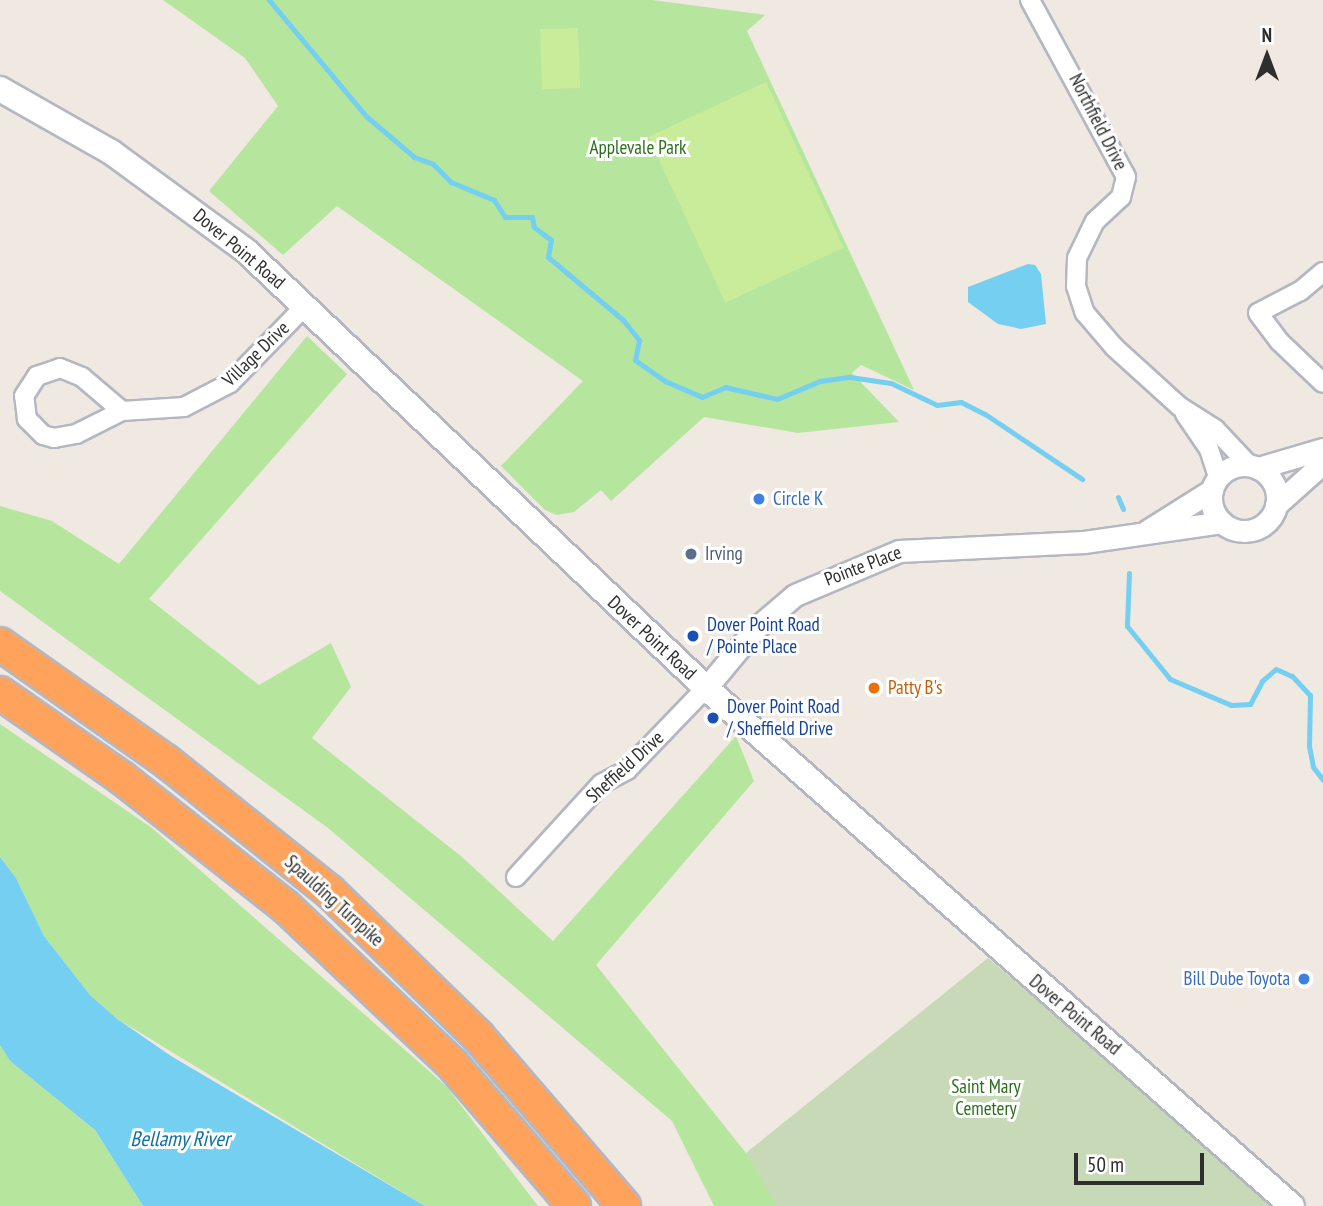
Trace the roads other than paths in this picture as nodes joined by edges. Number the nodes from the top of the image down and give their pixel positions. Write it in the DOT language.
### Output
graph roads {
  1 [pos="1030,0"];
  2 [pos="0,89"];
  3 [pos="1323,272"];
  4 [pos="306,306"];
  5 [pos="1323,383"];
  6 [pos="1179,406"];
  7 [pos="122,411"];
  8 [pos="1323,451"];
  9 [pos="1254,467"];
  10 [pos="1215,483"];
  11 [pos="1276,505"];
  12 [pos="1222,522"];
  13 [pos="1145,532"];
  14 [pos="0,644"];
  15 [pos="706,688"];
  16 [pos="0,693"];
  17 [pos="516,877"];
  18 [pos="574,1206"];
  19 [pos="624,1206"];
  20 [pos="1292,1206"];
  1 -- 6 [label="street, Northfield Drive"];
  2 -- 4 [label="main road, Dover Point Road"];
  3 -- 5 [label="street"];
  4 -- 7 [label="street, Village Drive"];
  4 -- 15 [label="main road, Dover Point Road"];
  6 -- 9 [label="street, Northfield Drive"];
  6 -- 10 [label="street, Northfield Drive"];
  7 -- 7 [label="street, Village Drive"];
  8 -- 9 [label="street"];
  8 -- 11 [label="street"];
  9 -- 10 [label="street"];
  9 -- 11 [label="street"];
  10 -- 12 [label="street"];
  10 -- 13 [label="street, Pointe Place"];
  11 -- 12 [label="street"];
  12 -- 13 [label="street, Pointe Place"];
  13 -- 15 [label="street, Pointe Place"];
  14 -- 19 [label="highway, Spaulding Turnpike"];
  15 -- 17 [label="street, Sheffield Drive"];
  15 -- 20 [label="main road, Dover Point Road"];
  16 -- 18 [label="highway, Spaulding Turnpike"];
}
